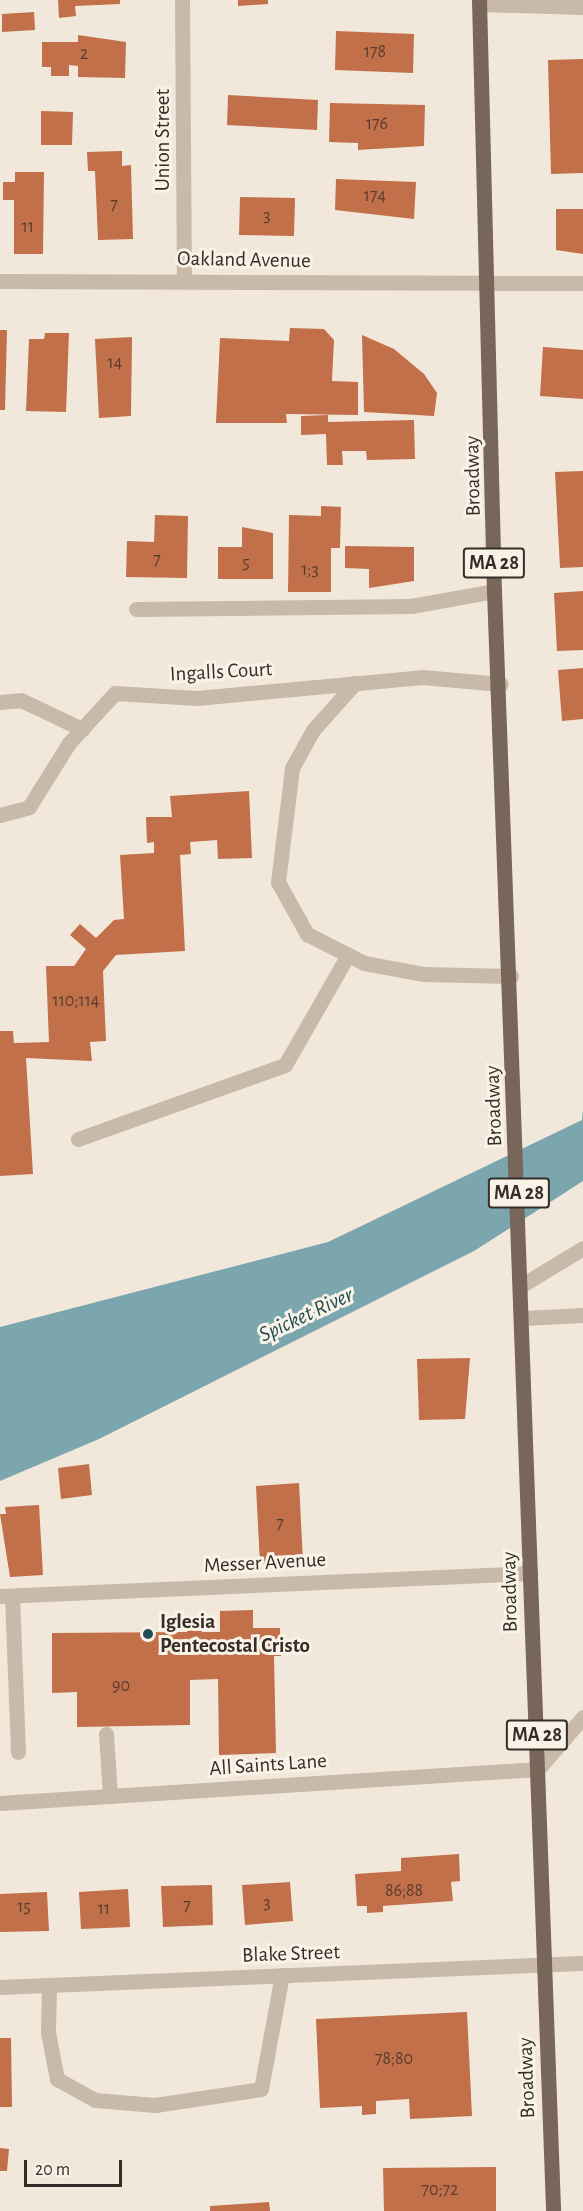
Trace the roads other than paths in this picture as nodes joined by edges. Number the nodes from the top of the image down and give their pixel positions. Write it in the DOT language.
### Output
graph roads {
  1 [pos="183,0"];
  2 [pos="479,2"];
  3 [pos="583,7"];
  4 [pos="184,280"];
  5 [pos="0,281"];
  6 [pos="583,283"];
  7 [pos="488,284"];
  8 [pos="494,591"];
  9 [pos="136,609"];
  10 [pos="355,683"];
  11 [pos="501,684"];
  12 [pos="0,702"];
  13 [pos="82,729"];
  14 [pos="2,818"];
  15 [pos="348,955"];
  16 [pos="511,976"];
  17 [pos="78,1139"];
  18 [pos="583,1248"];
  19 [pos="522,1285"];
  20 [pos="583,1315"];
  21 [pos="523,1318"];
  22 [pos="531,1573"];
  23 [pos="6,1596"];
  24 [pos="583,1716"];
  25 [pos="106,1734"];
  26 [pos="18,1752"];
  27 [pos="538,1768"];
  28 [pos="110,1796"];
  29 [pos="0,1803"];
  30 [pos="583,1963"];
  31 [pos="544,1964"];
  32 [pos="282,1975"];
  33 [pos="49,1985"];
  34 [pos="0,1987"];
  35 [pos="553,2211"];
  1 -- 4 [label="street, Union Street"];
  2 -- 3 [label="street"];
  2 -- 7 [label="main road, Broadway / MA 28"];
  4 -- 5 [label="street, Oakland Avenue"];
  4 -- 7 [label="street, Oakland Avenue"];
  6 -- 7 [label="street, Oakland Avenue"];
  7 -- 8 [label="main road, Broadway / MA 28"];
  8 -- 9 [label="street"];
  8 -- 11 [label="main road, Broadway / MA 28"];
  10 -- 11 [label="street, Ingalls Court"];
  10 -- 13 [label="street, Ingalls Court"];
  10 -- 15 [label="street"];
  11 -- 16 [label="main road, Broadway / MA 28"];
  12 -- 13 [label="street"];
  13 -- 14 [label="street, Ingalls Court"];
  15 -- 16 [label="street"];
  15 -- 17 [label="street"];
  16 -- 19 [label="main road, Broadway / MA 28"];
  18 -- 19 [label="street"];
  19 -- 21 [label="main road, Broadway / MA 28"];
  20 -- 21 [label="street"];
  21 -- 22 [label="main road, Broadway / MA 28"];
  22 -- 23 [label="street, Messer Avenue"];
  22 -- 27 [label="main road, Broadway / MA 28"];
  23 -- 26 [label="street"];
  24 -- 27 [label="street"];
  25 -- 28 [label="street"];
  27 -- 28 [label="street, All Saints Lane"];
  27 -- 31 [label="main road, Broadway / MA 28"];
  28 -- 29 [label="street, All Saints Lane"];
  30 -- 31 [label="street, Blake Street"];
  31 -- 32 [label="street, Blake Street"];
  31 -- 35 [label="main road, Broadway / MA 28"];
  32 -- 33 [label="street, Blake Street"];
  32 -- 33 [label="street"];
  33 -- 34 [label="street, Blake Street"];
}
